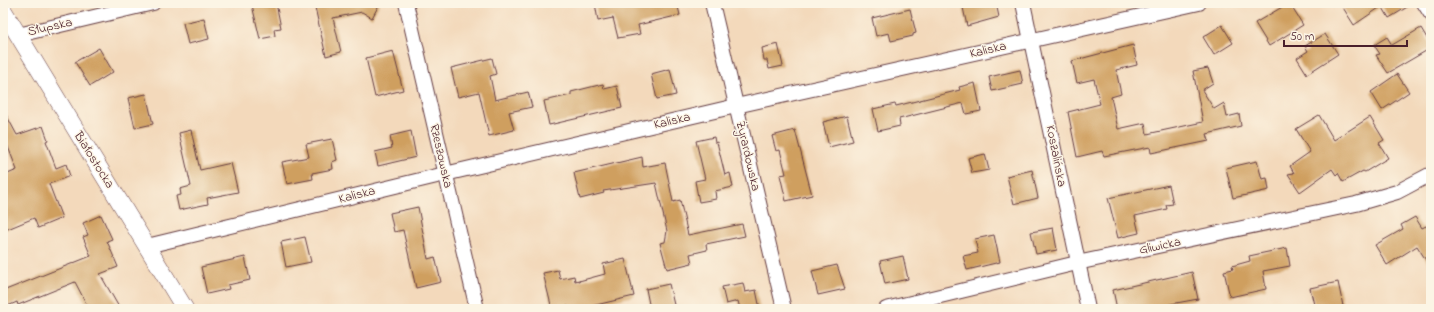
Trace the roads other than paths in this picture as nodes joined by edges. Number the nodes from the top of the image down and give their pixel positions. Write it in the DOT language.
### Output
graph roads {
  1 [pos="153,3"];
  2 [pos="406,3"];
  3 [pos="712,3"];
  4 [pos="1023,3"];
  5 [pos="1199,3"];
  6 [pos="1424,3"];
  7 [pos="3,10"];
  8 [pos="1431,14"];
  9 [pos="18,35"];
  10 [pos="1032,40"];
  11 [pos="736,106"];
  12 [pos="445,174"];
  13 [pos="1431,174"];
  14 [pos="148,246"];
  15 [pos="1077,263"];
  16 [pos="185,309"];
  17 [pos="477,309"];
  18 [pos="784,309"];
  19 [pos="886,309"];
  20 [pos="1088,309"];
  1 -- 9 [label="street, Słupska"];
  2 -- 12 [label="street, Rzeszowska"];
  3 -- 11 [label="street, Żyrardowska"];
  4 -- 10 [label="street, Koszalińska"];
  5 -- 10 [label="street, Kaliska"];
  6 -- 8 [label="street"];
  7 -- 9 [label="street, Białostocka"];
  9 -- 14 [label="street, Białostocka"];
  10 -- 11 [label="street, Kaliska"];
  10 -- 15 [label="street, Koszalińska"];
  11 -- 12 [label="street, Kaliska"];
  11 -- 18 [label="street, Żyrardowska"];
  12 -- 14 [label="street, Kaliska"];
  12 -- 17 [label="street, Rzeszowska"];
  13 -- 15 [label="street, Gliwicka"];
  14 -- 16 [label="street, Białostocka"];
  15 -- 19 [label="street, Gliwicka"];
  15 -- 20 [label="street, Koszalińska"];
}
